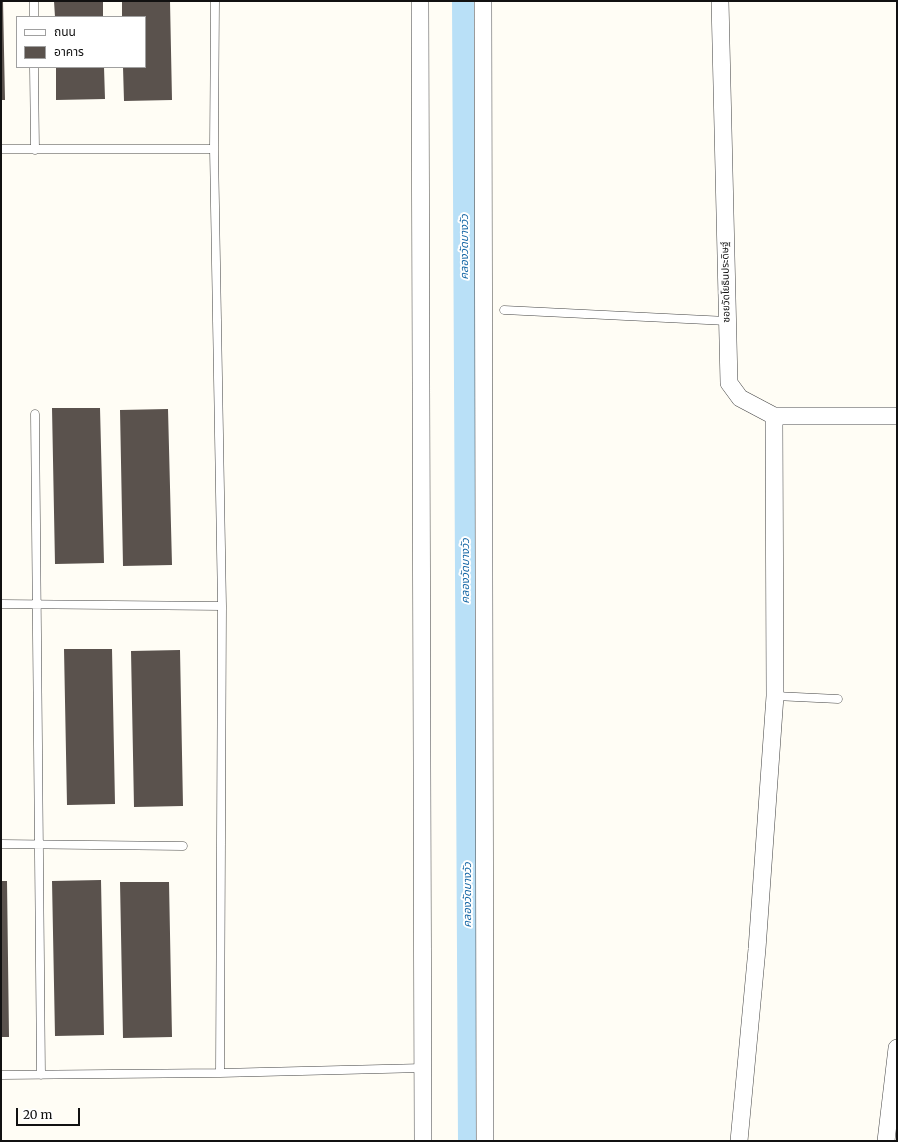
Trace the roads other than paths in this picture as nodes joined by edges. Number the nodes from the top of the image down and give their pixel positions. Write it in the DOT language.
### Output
graph roads {
  1 [pos="34,1"];
  2 [pos="215,1"];
  3 [pos="420,1"];
  4 [pos="482,1"];
  5 [pos="720,1"];
  6 [pos="34,16"];
  7 [pos="34,68"];
  8 [pos="1,149"];
  9 [pos="214,149"];
  10 [pos="35,150"];
  11 [pos="504,310"];
  12 [pos="727,321"];
  13 [pos="35,414"];
  14 [pos="774,416"];
  15 [pos="897,416"];
  16 [pos="37,603"];
  17 [pos="1,604"];
  18 [pos="222,606"];
  19 [pos="774,696"];
  20 [pos="838,699"];
  21 [pos="1,844"];
  22 [pos="38,844"];
  23 [pos="183,846"];
  24 [pos="897,1048"];
  25 [pos="423,1068"];
  26 [pos="220,1073"];
  27 [pos="1,1075"];
  28 [pos="41,1075"];
  29 [pos="424,1141"];
  30 [pos="485,1141"];
  31 [pos="739,1141"];
  32 [pos="886,1141"];
  1 -- 6 [label="lane"];
  2 -- 9 [label="lane"];
  3 -- 25 [label="street"];
  4 -- 30 [label="street"];
  5 -- 12 [label="street, ซอยวัดโยธินประดิษฐ์"];
  7 -- 10 [label="lane"];
  8 -- 10 [label="lane"];
  9 -- 10 [label="lane"];
  9 -- 18 [label="lane"];
  11 -- 12 [label="lane"];
  12 -- 14 [label="street, ซอยวัดโยธินประดิษฐ์"];
  13 -- 16 [label="lane"];
  14 -- 15 [label="street, ซอยวัดโยธินประดิษฐ์"];
  14 -- 19 [label="street"];
  16 -- 17 [label="lane"];
  16 -- 18 [label="lane"];
  16 -- 22 [label="lane"];
  18 -- 26 [label="lane"];
  19 -- 20 [label="lane"];
  19 -- 31 [label="street"];
  21 -- 22 [label="lane"];
  22 -- 23 [label="lane"];
  22 -- 28 [label="lane"];
  24 -- 32 [label="street"];
  25 -- 26 [label="lane"];
  25 -- 29 [label="street"];
  26 -- 28 [label="lane"];
  27 -- 28 [label="lane"];
}
